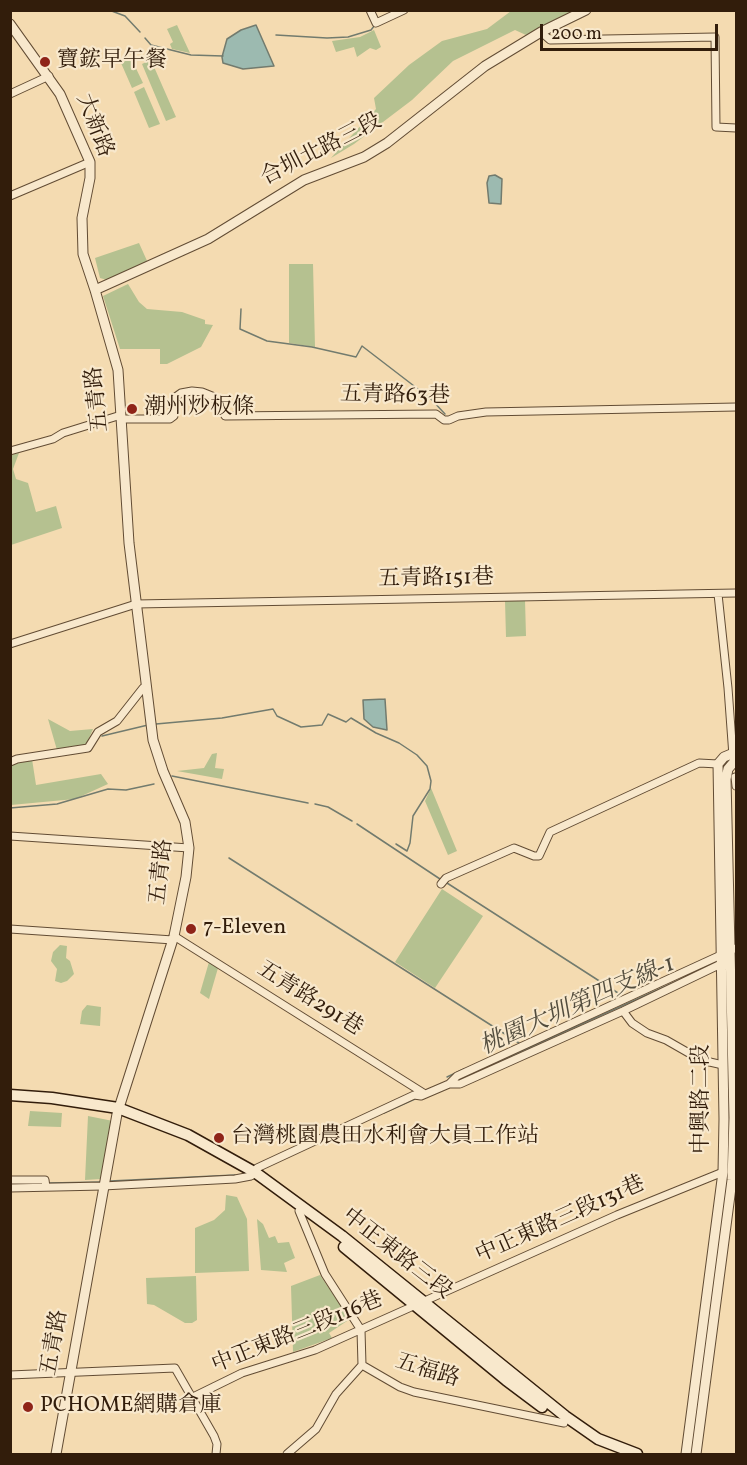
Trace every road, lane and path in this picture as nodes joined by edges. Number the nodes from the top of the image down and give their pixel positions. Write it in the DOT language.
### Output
graph roads {
  1 [pos="370,10"];
  2 [pos="404,10"];
  3 [pos="586,10"];
  4 [pos="10,24"];
  5 [pos="541,32"];
  6 [pos="49,76"];
  7 [pos="10,93"];
  8 [pos="736,128"];
  9 [pos="90,162"];
  10 [pos="10,195"];
  11 [pos="95,290"];
  12 [pos="736,407"];
  13 [pos="121,417"];
  14 [pos="10,451"];
  15 [pos="736,593"];
  16 [pos="718,594"];
  17 [pos="136,604"];
  18 [pos="10,644"];
  19 [pos="147,687"];
  20 [pos="735,757"];
  21 [pos="10,762"];
  22 [pos="718,764"];
  23 [pos="735,777"];
  24 [pos="736,786"];
  25 [pos="10,836"];
  26 [pos="189,848"];
  27 [pos="441,884"];
  28 [pos="10,929"];
  29 [pos="173,938"];
  30 [pos="729,954"];
  31 [pos="734,978"];
  32 [pos="623,1011"];
  33 [pos="723,1065"];
  34 [pos="735,1068"];
  35 [pos="449,1084"];
  36 [pos="425,1094"];
  37 [pos="10,1095"];
  38 [pos="10,1102"];
  39 [pos="117,1111"];
  40 [pos="723,1172"];
  41 [pos="253,1174"];
  42 [pos="10,1180"];
  43 [pos="734,1181"];
  44 [pos="103,1186"];
  45 [pos="46,1187"];
  46 [pos="10,1188"];
  47 [pos="299,1211"];
  48 [pos="420,1303"];
  49 [pos="361,1330"];
  50 [pos="362,1365"];
  51 [pos="70,1372"];
  52 [pos="10,1375"];
  53 [pos="700,1390"];
  54 [pos="193,1397"];
  55 [pos="564,1423"];
  56 [pos="215,1454"];
  57 [pos="56,1455"];
  58 [pos="287,1455"];
  59 [pos="614,1455"];
  60 [pos="637,1455"];
  61 [pos="686,1455"];
  62 [pos="696,1455"];
  1 -- 2 [label="street"];
  3 -- 5 [label="street, 合圳北路三段"];
  4 -- 6 [label="street, 大新路"];
  5 -- 8 [label="street"];
  5 -- 11 [label="street, 合圳北路三段"];
  6 -- 7 [label="street"];
  6 -- 9 [label="street, 大新路"];
  9 -- 10 [label="street"];
  9 -- 11 [label="street, 大新路"];
  11 -- 13 [label="street, 五青路"];
  12 -- 13 [label="street, 五青路63巷"];
  13 -- 14 [label="street"];
  13 -- 17 [label="street, 五青路"];
  15 -- 16 [label="street, 五青路151巷"];
  16 -- 17 [label="street, 五青路151巷"];
  16 -- 20 [label="street"];
  17 -- 18 [label="street, 五青路151巷"];
  17 -- 19 [label="street, 五青路"];
  19 -- 21 [label="street"];
  19 -- 26 [label="street, 五青路"];
  20 -- 22 [label="street"];
  20 -- 30 [label="street, 中興路二段"];
  22 -- 27 [label="street"];
  22 -- 30 [label="street, 中興路二段"];
  23 -- 24 [label="street"];
  25 -- 26 [label="street"];
  26 -- 29 [label="street, 五青路"];
  28 -- 29 [label="street"];
  29 -- 36 [label="street, 五青路291巷"];
  29 -- 39 [label="street, 五青路"];
  30 -- 31 [label="street, 中興路二段"];
  30 -- 32 [label="street"];
  30 -- 33 [label="street, 中興路二段"];
  30 -- 35 [label="street"];
  31 -- 34 [label="street, 中興路二段"];
  32 -- 33 [label="street"];
  32 -- 35 [label="street"];
  33 -- 34 [label="street"];
  33 -- 40 [label="street, 中興路二段"];
  34 -- 43 [label="street, 中興路二段"];
  35 -- 36 [label="street"];
  36 -- 41 [label="street"];
  37 -- 39 [label="main road"];
  38 -- 39 [label="main road"];
  39 -- 41 [label="main road, 中正東路三段"];
  39 -- 44 [label="street, 五青路"];
  40 -- 43 [label="street"];
  40 -- 48 [label="street, 中正東路三段131巷"];
  40 -- 53 [label="street, 中興路二段"];
  41 -- 44 [label="street"];
  41 -- 47 [label="main road, 中正東路三段"];
  41 -- 48 [label="main road, 中正東路三段"];
  42 -- 45 [label="street"];
  43 -- 53 [label="street, 中興路二段"];
  44 -- 45 [label="street"];
  44 -- 51 [label="street, 五青路"];
  45 -- 46 [label="street"];
  47 -- 48 [label="main road, 中正東路三段"];
  47 -- 49 [label="street"];
  48 -- 49 [label="street, 中正東路三段116巷"];
  48 -- 55 [label="main road, 中正東路三段"];
  48 -- 60 [label="main road, 中正東路三段"];
  49 -- 50 [label="street"];
  49 -- 54 [label="street, 中正東路三段116巷"];
  50 -- 55 [label="street, 五福路"];
  50 -- 58 [label="street, 五福路"];
  51 -- 52 [label="street"];
  51 -- 54 [label="street"];
  51 -- 57 [label="street, 五青路"];
  53 -- 61 [label="street, 中興路二段"];
  53 -- 62 [label="street, 中興路二段"];
  54 -- 56 [label="street"];
  55 -- 59 [label="main road, 中正東路三段"];
}
